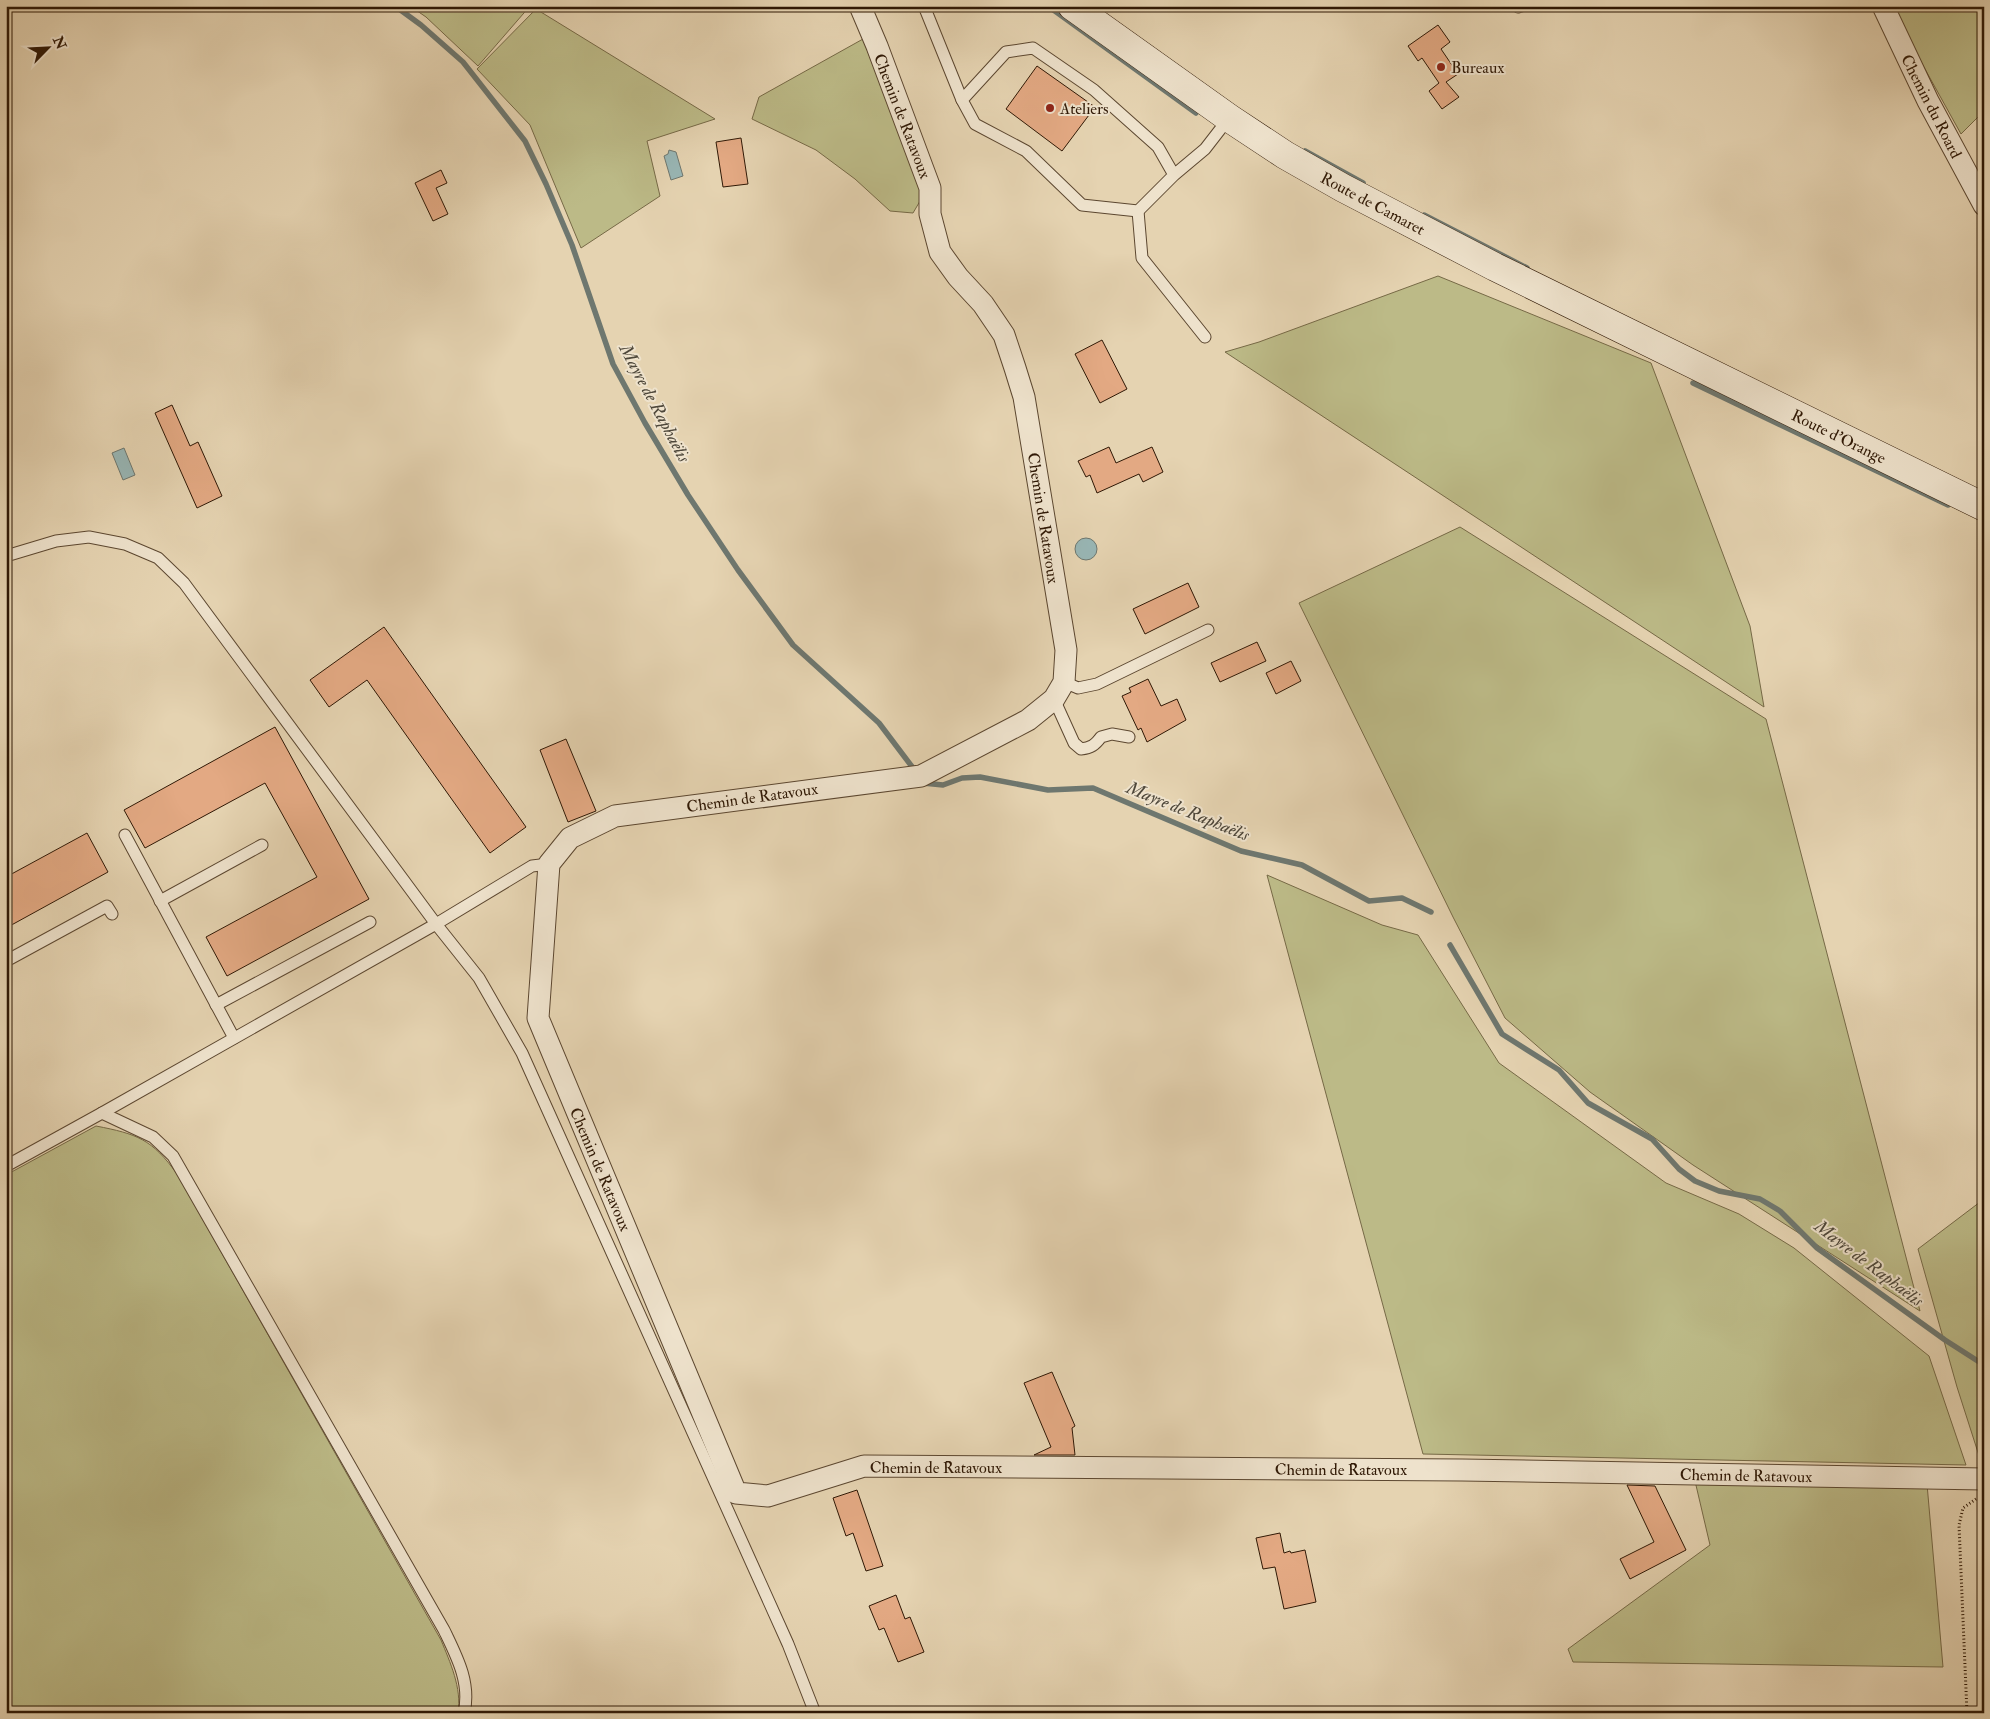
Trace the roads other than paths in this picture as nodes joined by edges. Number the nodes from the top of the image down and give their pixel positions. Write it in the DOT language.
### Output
graph roads {
  1 [pos="860,6"];
  2 [pos="924,6"];
  3 [pos="1072,6"];
  4 [pos="1882,6"];
  5 [pos="962,100"];
  6 [pos="1229,118"];
  7 [pos="1174,175"];
  8 [pos="1984,205"];
  9 [pos="1138,211"];
  10 [pos="1206,337"];
  11 [pos="1694,365"];
  12 [pos="1984,507"];
  13 [pos="6,556"];
  14 [pos="1208,630"];
  15 [pos="1059,691"];
  16 [pos="1129,737"];
  17 [pos="125,836"];
  18 [pos="262,845"];
  19 [pos="549,864"];
  20 [pos="160,900"];
  21 [pos="112,914"];
  22 [pos="370,922"];
  23 [pos="436,924"];
  24 [pos="6,961"];
  25 [pos="216,1005"];
  26 [pos="234,1038"];
  27 [pos="102,1113"];
  28 [pos="6,1166"];
  29 [pos="1981,1489"];
  30 [pos="464,1713"];
  31 [pos="815,1713"];
  1 -- 15 [label="street, Chemin de Ratavoux"];
  2 -- 5 [label="lane"];
  3 -- 6 [label="main road, Route de Camaret"];
  4 -- 8 [label="street, Chemin du Roard"];
  5 -- 7 [label="lane"];
  5 -- 9 [label="lane"];
  6 -- 7 [label="lane"];
  6 -- 11 [label="main road, Route de Camaret"];
  7 -- 9 [label="lane"];
  9 -- 10 [label="lane"];
  11 -- 12 [label="main road, Route d'Orange"];
  13 -- 23 [label="lane"];
  14 -- 15 [label="lane"];
  15 -- 16 [label="lane"];
  15 -- 19 [label="street, Chemin de Ratavoux"];
  17 -- 20 [label="lane"];
  18 -- 20 [label="lane"];
  19 -- 23 [label="lane"];
  19 -- 29 [label="street, Chemin de Ratavoux"];
  20 -- 25 [label="lane"];
  21 -- 24 [label="lane"];
  22 -- 25 [label="lane"];
  23 -- 26 [label="lane"];
  23 -- 31 [label="lane"];
  25 -- 26 [label="lane"];
  26 -- 27 [label="lane"];
  27 -- 28 [label="lane"];
  27 -- 30 [label="lane"];
}
